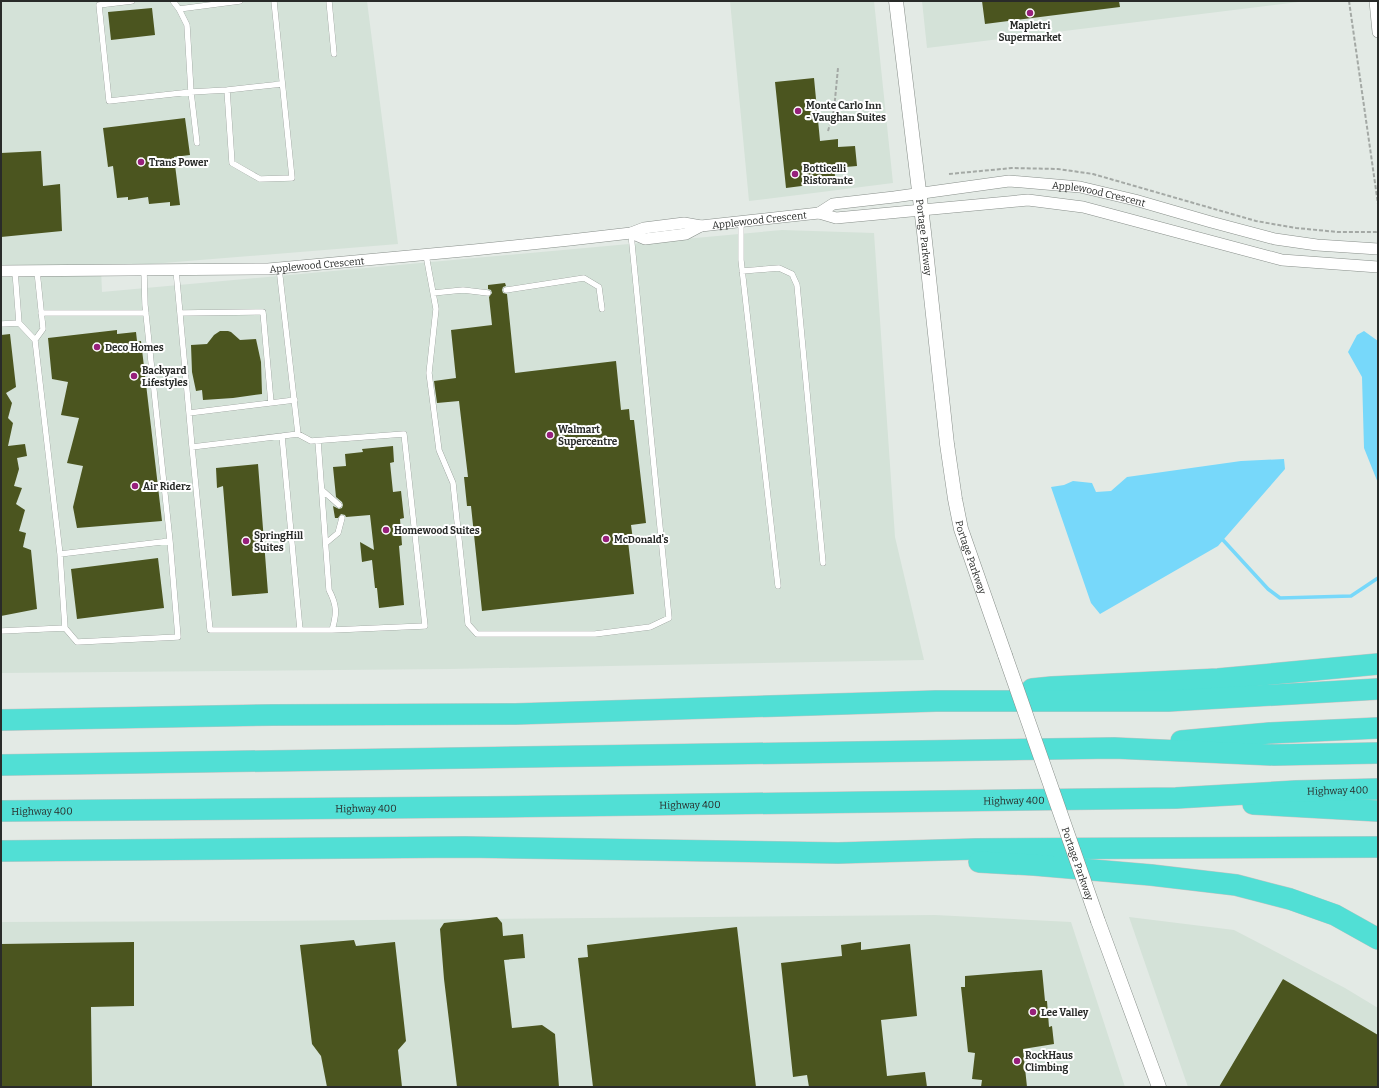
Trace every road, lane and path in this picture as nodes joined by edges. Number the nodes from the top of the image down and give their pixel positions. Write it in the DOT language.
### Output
graph roads {
  1 [pos="132,1"];
  2 [pos="173,1"];
  3 [pos="240,1"];
  4 [pos="274,1"];
  5 [pos="329,1"];
  6 [pos="896,1"];
  7 [pos="1349,1"];
  8 [pos="1375,1"];
  9 [pos="179,9"];
  10 [pos="1378,32"];
  11 [pos="334,54"];
  12 [pos="838,68"];
  13 [pos="282,84"];
  14 [pos="227,90"];
  15 [pos="191,92"];
  16 [pos="828,130"];
  17 [pos="197,143"];
  18 [pos="919,194"];
  19 [pos="1378,204"];
  20 [pos="921,209"];
  21 [pos="819,213"];
  22 [pos="741,221"];
  23 [pos="631,233"];
  24 [pos="1378,249"];
  25 [pos="426,255"];
  26 [pos="1378,267"];
  27 [pos="279,268"];
  28 [pos="144,270"];
  29 [pos="176,270"];
  30 [pos="1,271"];
  31 [pos="15,271"];
  32 [pos="37,271"];
  33 [pos="742,271"];
  34 [pos="506,290"];
  35 [pos="433,293"];
  36 [pos="488,293"];
  37 [pos="602,309"];
  38 [pos="41,313"];
  39 [pos="146,313"];
  40 [pos="181,313"];
  41 [pos="19,323"];
  42 [pos="1,324"];
  43 [pos="35,340"];
  44 [pos="295,400"];
  45 [pos="271,403"];
  46 [pos="189,413"];
  47 [pos="298,434"];
  48 [pos="282,436"];
  49 [pos="318,441"];
  50 [pos="192,447"];
  51 [pos="322,490"];
  52 [pos="339,505"];
  53 [pos="342,518"];
  54 [pos="170,541"];
  55 [pos="326,543"];
  56 [pos="60,554"];
  57 [pos="823,563"];
  58 [pos="778,586"];
  59 [pos="65,628"];
  60 [pos="1,630"];
  61 [pos="300,630"];
  62 [pos="332,630"];
  63 [pos="1378,664"];
  64 [pos="1378,689"];
  65 [pos="936,701"];
  66 [pos="1,720"];
  67 [pos="1378,728"];
  68 [pos="1114,748"];
  69 [pos="1378,753"];
  70 [pos="1,766"];
  71 [pos="1378,789"];
  72 [pos="1176,798"];
  73 [pos="1,811"];
  74 [pos="1378,811"];
  75 [pos="1378,847"];
  76 [pos="1,851"];
  77 [pos="838,853"];
  78 [pos="1378,939"];
  79 [pos="1159,1087"];
  1 -- 15 [label="lane"];
  2 -- 9 [label="lane"];
  3 -- 9 [label="lane"];
  4 -- 13 [label="lane"];
  5 -- 11 [label="lane"];
  6 -- 18 [label="street, Portage Parkway"];
  7 -- 19 [label="path"];
  8 -- 10 [label="street"];
  9 -- 15 [label="lane"];
  12 -- 16 [label="path"];
  13 -- 14 [label="lane"];
  13 -- 14 [label="lane"];
  14 -- 15 [label="lane"];
  15 -- 17 [label="lane"];
  18 -- 20 [label="street, Portage Parkway"];
  18 -- 21 [label="street, Applewood Crescent"];
  18 -- 24 [label="street, Applewood Crescent"];
  20 -- 21 [label="street, Applewood Crescent"];
  20 -- 26 [label="street, Applewood Crescent"];
  20 -- 79 [label="street, Portage Parkway, bridge"];
  21 -- 22 [label="street, Applewood Crescent"];
  22 -- 23 [label="street, Applewood Crescent"];
  22 -- 33 [label="lane"];
  23 -- 25 [label="street, Applewood Crescent"];
  23 -- 35 [label="lane"];
  25 -- 27 [label="street, Applewood Crescent"];
  25 -- 35 [label="lane"];
  27 -- 29 [label="street, Applewood Crescent"];
  27 -- 44 [label="lane"];
  28 -- 29 [label="street, Applewood Crescent"];
  28 -- 32 [label="street, Applewood Crescent"];
  28 -- 39 [label="lane"];
  29 -- 40 [label="lane"];
  30 -- 31 [label="street, Applewood Crescent"];
  31 -- 32 [label="street, Applewood Crescent"];
  31 -- 41 [label="lane"];
  32 -- 38 [label="lane"];
  33 -- 57 [label="lane"];
  33 -- 58 [label="lane"];
  34 -- 37 [label="lane"];
  35 -- 36 [label="lane"];
  38 -- 39 [label="lane"];
  38 -- 43 [label="lane"];
  39 -- 54 [label="lane"];
  40 -- 45 [label="lane"];
  40 -- 46 [label="lane"];
  41 -- 42 [label="lane"];
  41 -- 43 [label="lane"];
  43 -- 56 [label="lane"];
  44 -- 45 [label="lane"];
  44 -- 47 [label="lane"];
  45 -- 46 [label="lane"];
  46 -- 50 [label="lane"];
  47 -- 48 [label="lane"];
  47 -- 49 [label="lane"];
  48 -- 50 [label="lane"];
  48 -- 61 [label="lane"];
  49 -- 51 [label="lane"];
  49 -- 62 [label="lane"];
  50 -- 61 [label="lane"];
  51 -- 52 [label="lane"];
  51 -- 55 [label="lane"];
  53 -- 55 [label="lane"];
  54 -- 56 [label="lane"];
  54 -- 59 [label="lane"];
  55 -- 62 [label="lane"];
  56 -- 59 [label="lane"];
  59 -- 60 [label="lane"];
  61 -- 62 [label="lane"];
  63 -- 65 [label="highway"];
  64 -- 65 [label="highway"];
  65 -- 66 [label="highway"];
  67 -- 68 [label="highway"];
  68 -- 69 [label="highway"];
  68 -- 70 [label="highway"];
  71 -- 72 [label="highway, Highway 400"];
  72 -- 73 [label="highway, Highway 400"];
  72 -- 74 [label="highway"];
  75 -- 77 [label="highway"];
  76 -- 77 [label="highway"];
  77 -- 78 [label="highway"];
}
